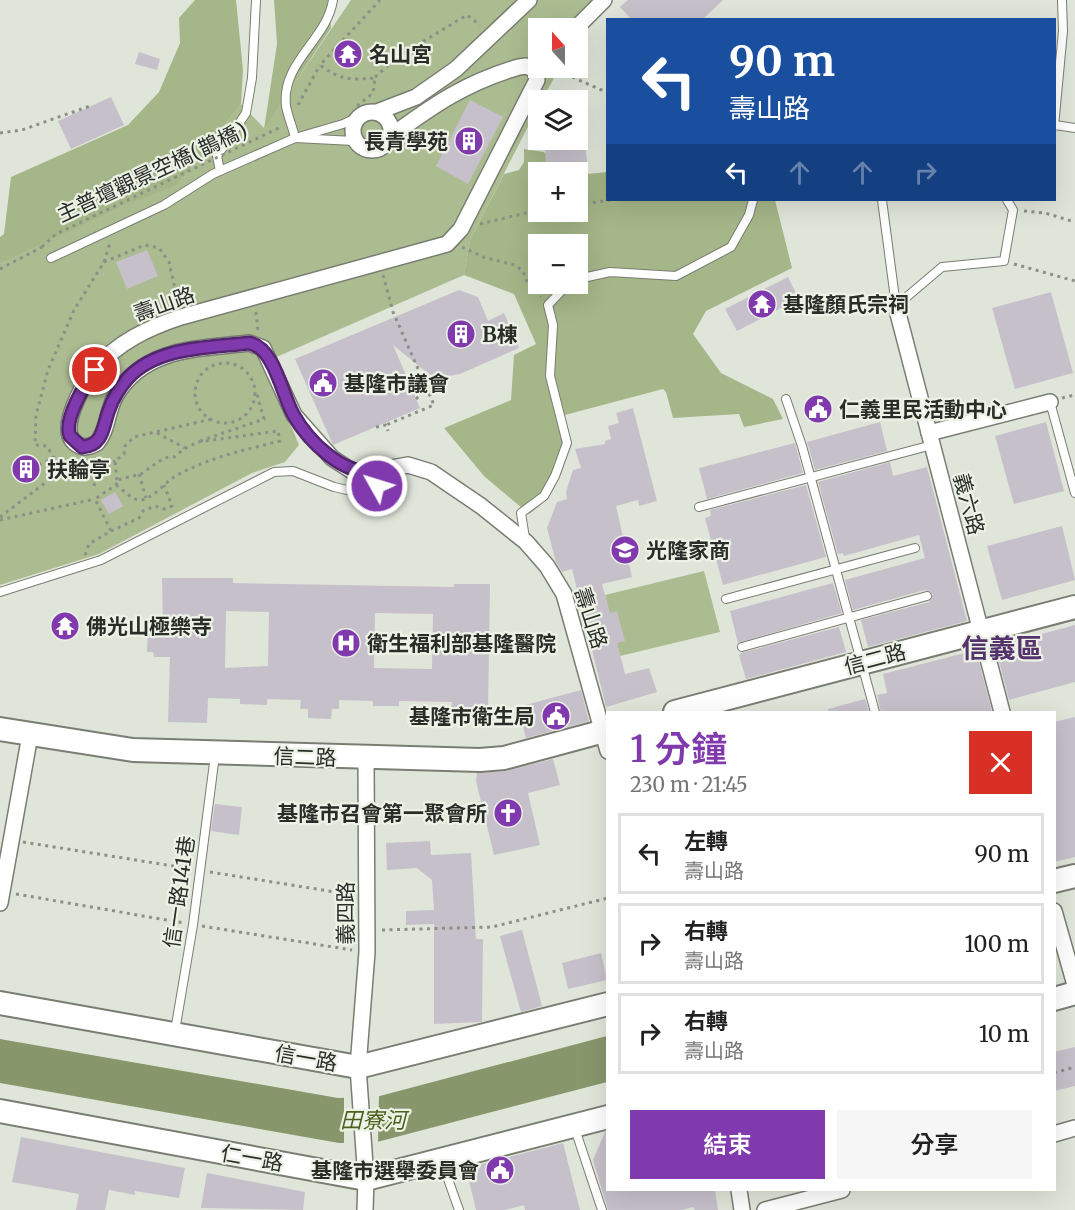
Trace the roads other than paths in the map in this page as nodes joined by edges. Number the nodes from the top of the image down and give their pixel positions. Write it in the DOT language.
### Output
graph roads {
  1 [pos="256,0"];
  2 [pos="333,0"];
  3 [pos="529,0"];
  4 [pos="604,0"];
  5 [pos="1062,0"];
  6 [pos="586,18"];
  7 [pos="528,68"];
  8 [pos="537,78"];
  9 [pos="377,112"];
  10 [pos="356,113"];
  11 [pos="1056,115"];
  12 [pos="1056,125"];
  13 [pos="1075,128"];
  14 [pos="390,137"];
  15 [pos="296,138"];
  16 [pos="354,141"];
  17 [pos="220,171"];
  18 [pos="753,201"];
  19 [pos="882,201"];
  20 [pos="1008,201"];
  21 [pos="51,258"];
  22 [pos="588,277"];
  23 [pos="558,294"];
  24 [pos="896,306"];
  25 [pos="786,399"];
  26 [pos="1050,402"];
  27 [pos="931,439"];
  28 [pos="376,471"];
  29 [pos="810,477"];
  30 [pos="1075,493"];
  31 [pos="699,507"];
  32 [pos="525,542"];
  33 [pos="915,548"];
  34 [pos="836,570"];
  35 [pos="0,592"];
  36 [pos="927,596"];
  37 [pos="726,599"];
  38 [pos="1075,607"];
  39 [pos="849,619"];
  40 [pos="981,632"];
  41 [pos="742,647"];
  42 [pos="861,663"];
  43 [pos="679,711"];
  44 [pos="875,711"];
  45 [pos="1002,711"];
  46 [pos="0,729"];
  47 [pos="30,735"];
  48 [pos="606,738"];
  49 [pos="215,753"];
  50 [pos="366,759"];
  51 [pos="1075,876"];
  52 [pos="1056,881"];
  53 [pos="0,903"];
  54 [pos="1056,918"];
  55 [pos="1075,986"];
  56 [pos="1075,993"];
  57 [pos="1056,998"];
  58 [pos="0,1003"];
  59 [pos="606,1005"];
  60 [pos="175,1036"];
  61 [pos="358,1067"];
  62 [pos="0,1111"];
  63 [pos="606,1118"];
  64 [pos="574,1126"];
  65 [pos="1075,1128"];
  66 [pos="1056,1133"];
  67 [pos="442,1161"];
  68 [pos="366,1179"];
  69 [pos="740,1191"];
  70 [pos="838,1191"];
  71 [pos="365,1210"];
  72 [pos="459,1210"];
  73 [pos="602,1210"];
  74 [pos="742,1210"];
  75 [pos="765,1210"];
  1 -- 17 [label="lane"];
  2 -- 15 [label="lane"];
  3 -- 9 [label="street"];
  4 -- 6 [label="street"];
  5 -- 11 [label="lane"];
  7 -- 14 [label="street"];
  8 -- 28 [label="street, 壽山路"];
  9 -- 10 [label="street"];
  9 -- 14 [label="street"];
  10 -- 15 [label="lane"];
  10 -- 16 [label="street"];
  12 -- 13 [label="lane"];
  14 -- 16 [label="street"];
  15 -- 16 [label="lane"];
  15 -- 17 [label="lane"];
  17 -- 21 [label="lane"];
  18 -- 22 [label="lane"];
  19 -- 24 [label="lane, 義六路"];
  20 -- 24 [label="lane"];
  23 -- 32 [label="lane"];
  24 -- 27 [label="street, 義六路"];
  25 -- 29 [label="lane"];
  26 -- 27 [label="street"];
  26 -- 30 [label="lane"];
  27 -- 29 [label="lane"];
  27 -- 40 [label="street, 義六路"];
  28 -- 32 [label="street, 壽山路"];
  28 -- 35 [label="lane"];
  29 -- 31 [label="lane"];
  29 -- 34 [label="lane"];
  32 -- 48 [label="street, 壽山路"];
  33 -- 34 [label="lane"];
  34 -- 37 [label="lane"];
  34 -- 39 [label="lane"];
  36 -- 39 [label="lane"];
  38 -- 40 [label="street, 信二路"];
  39 -- 41 [label="lane"];
  39 -- 42 [label="lane"];
  40 -- 42 [label="street, 信二路"];
  40 -- 45 [label="street, 義六路"];
  42 -- 43 [label="street, 信二路"];
  42 -- 44 [label="lane"];
  46 -- 47 [label="street, 信二路"];
  47 -- 49 [label="street, 信二路"];
  47 -- 53 [label="street"];
  48 -- 50 [label="street, 信二路"];
  49 -- 50 [label="street, 信二路"];
  49 -- 60 [label="lane, 信一路141巷"];
  50 -- 61 [label="street, 義四路"];
  51 -- 52 [label="street"];
  54 -- 55 [label="street"];
  56 -- 57 [label="street"];
  58 -- 60 [label="street, 信一路"];
  59 -- 61 [label="street, 信一路"];
  60 -- 61 [label="street, 信一路"];
  61 -- 68 [label="street, 義四路"];
  62 -- 68 [label="street, 仁一路"];
  63 -- 64 [label="street, 仁一路"];
  64 -- 67 [label="street, 仁一路"];
  64 -- 73 [label="lane"];
  65 -- 66 [label="street"];
  67 -- 68 [label="street, 仁一路"];
  67 -- 72 [label="lane"];
  68 -- 71 [label="street, 義四路"];
  69 -- 74 [label="street"];
  70 -- 75 [label="street"];
}
